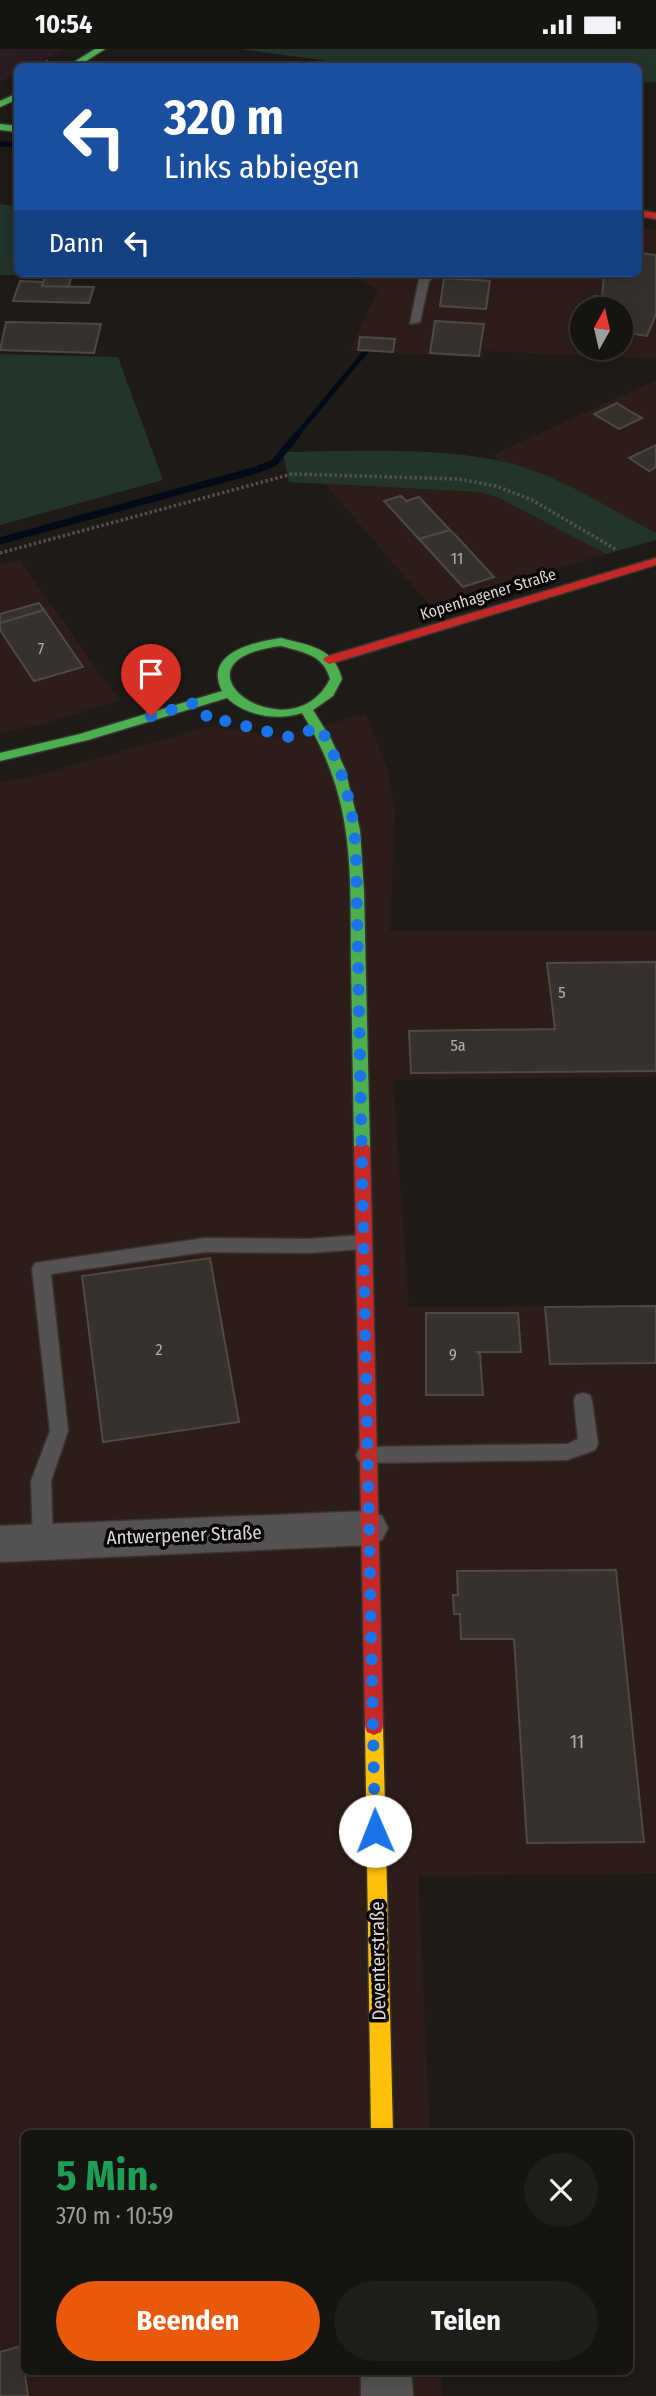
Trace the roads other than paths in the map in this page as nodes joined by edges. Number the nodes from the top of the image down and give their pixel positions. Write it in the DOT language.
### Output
graph roads {
  1 [pos="102,49"];
  2 [pos="77,63"];
  3 [pos="427,277"];
  4 [pos="414,322"];
  5 [pos="652,563"];
  6 [pos="329,660"];
  7 [pos="229,693"];
  8 [pos="306,709"];
  9 [pos="0,757"];
  10 [pos="363,1242"];
  11 [pos="583,1401"];
  12 [pos="366,1455"];
  13 [pos="368,1528"];
  14 [pos="43,1541"];
  15 [pos="0,1544"];
  16 [pos="382,2130"];
  17 [pos="387,2375"];
  18 [pos="387,2396"];
  1 -- 2 [label="street"];
  3 -- 4 [label="lane"];
  5 -- 6 [label="street, Kopenhagener Straße"];
  6 -- 7 [label="street"];
  6 -- 8 [label="street"];
  7 -- 8 [label="street"];
  7 -- 9 [label="street"];
  8 -- 10 [label="street, Deventerstraße"];
  10 -- 12 [label="street, Deventerstraße"];
  10 -- 14 [label="lane"];
  11 -- 12 [label="lane"];
  12 -- 13 [label="street, Deventerstraße"];
  13 -- 14 [label="street, Antwerpener Straße"];
  13 -- 16 [label="street, Deventerstraße"];
  14 -- 15 [label="street, Antwerpener Straße"];
  17 -- 18 [label="street"];
}
